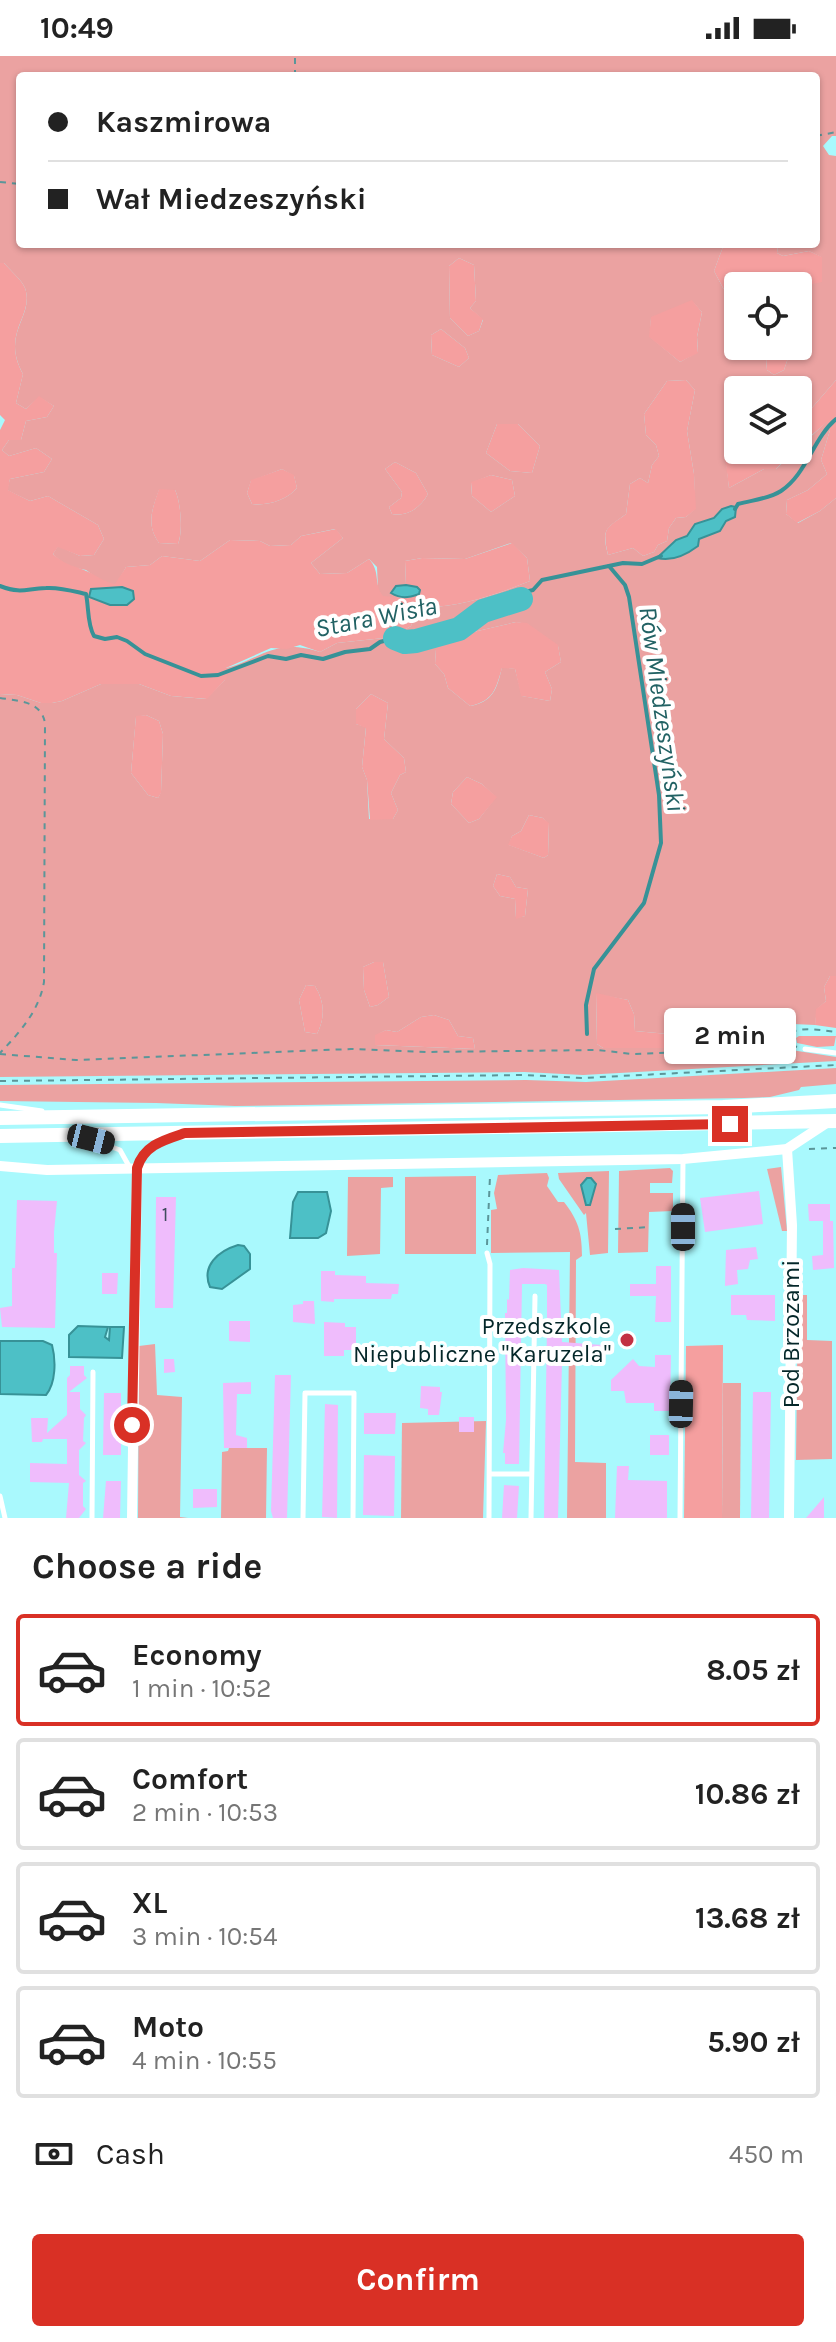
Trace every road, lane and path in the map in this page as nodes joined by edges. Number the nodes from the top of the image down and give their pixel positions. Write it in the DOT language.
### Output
graph roads {
  1 [pos="0,698"];
  2 [pos="836,1032"];
  3 [pos="786,1043"];
  4 [pos="2,1049"];
  5 [pos="805,1049"];
  6 [pos="836,1053"];
  7 [pos="0,1054"];
  8 [pos="836,1065"];
  9 [pos="0,1081"];
  10 [pos="836,1101"];
  11 [pos="0,1105"];
  12 [pos="83,1117"];
  13 [pos="0,1118"];
  14 [pos="832,1122"];
  15 [pos="185,1133"];
  16 [pos="72,1135"];
  17 [pos="0,1136"];
  18 [pos="836,1148"];
  19 [pos="787,1149"];
  20 [pos="683,1159"];
  21 [pos="491,1163"];
  22 [pos="0,1166"];
  23 [pos="134,1168"];
  24 [pos="650,1227"];
  25 [pos="615,1229"];
  26 [pos="487,1253"];
  27 [pos="535,1296"];
  28 [pos="93,1372"];
  29 [pos="491,1474"];
  30 [pos="531,1474"];
  31 [pos="0,1496"];
  32 [pos="5,1518"];
  33 [pos="92,1518"];
  34 [pos="132,1518"];
  35 [pos="303,1518"];
  36 [pos="353,1518"];
  37 [pos="489,1518"];
  38 [pos="531,1518"];
  39 [pos="680,1518"];
  40 [pos="789,1518"];
  1 -- 4 [label="path"];
  2 -- 3 [label="path"];
  3 -- 5 [label="path"];
  3 -- 7 [label="path"];
  4 -- 7 [label="path"];
  5 -- 6 [label="lane"];
  8 -- 9 [label="path"];
  10 -- 12 [label="main road"];
  11 -- 12 [label="lane"];
  12 -- 13 [label="main road"];
  14 -- 15 [label="main road"];
  14 -- 19 [label="street"];
  15 -- 16 [label="main road"];
  15 -- 23 [label="lane"];
  16 -- 17 [label="main road"];
  16 -- 23 [label="lane"];
  18 -- 19 [label="path"];
  19 -- 20 [label="street"];
  19 -- 40 [label="street, Pod Brzozami"];
  20 -- 21 [label="street"];
  20 -- 39 [label="lane"];
  21 -- 23 [label="street"];
  21 -- 26 [label="path"];
  22 -- 23 [label="street"];
  23 -- 34 [label="street"];
  24 -- 25 [label="path"];
  26 -- 29 [label="lane"];
  27 -- 30 [label="lane"];
  28 -- 33 [label="lane"];
  29 -- 30 [label="lane"];
  29 -- 37 [label="lane"];
  30 -- 38 [label="lane"];
  31 -- 32 [label="lane"];
  35 -- 36 [label="lane"];
}
